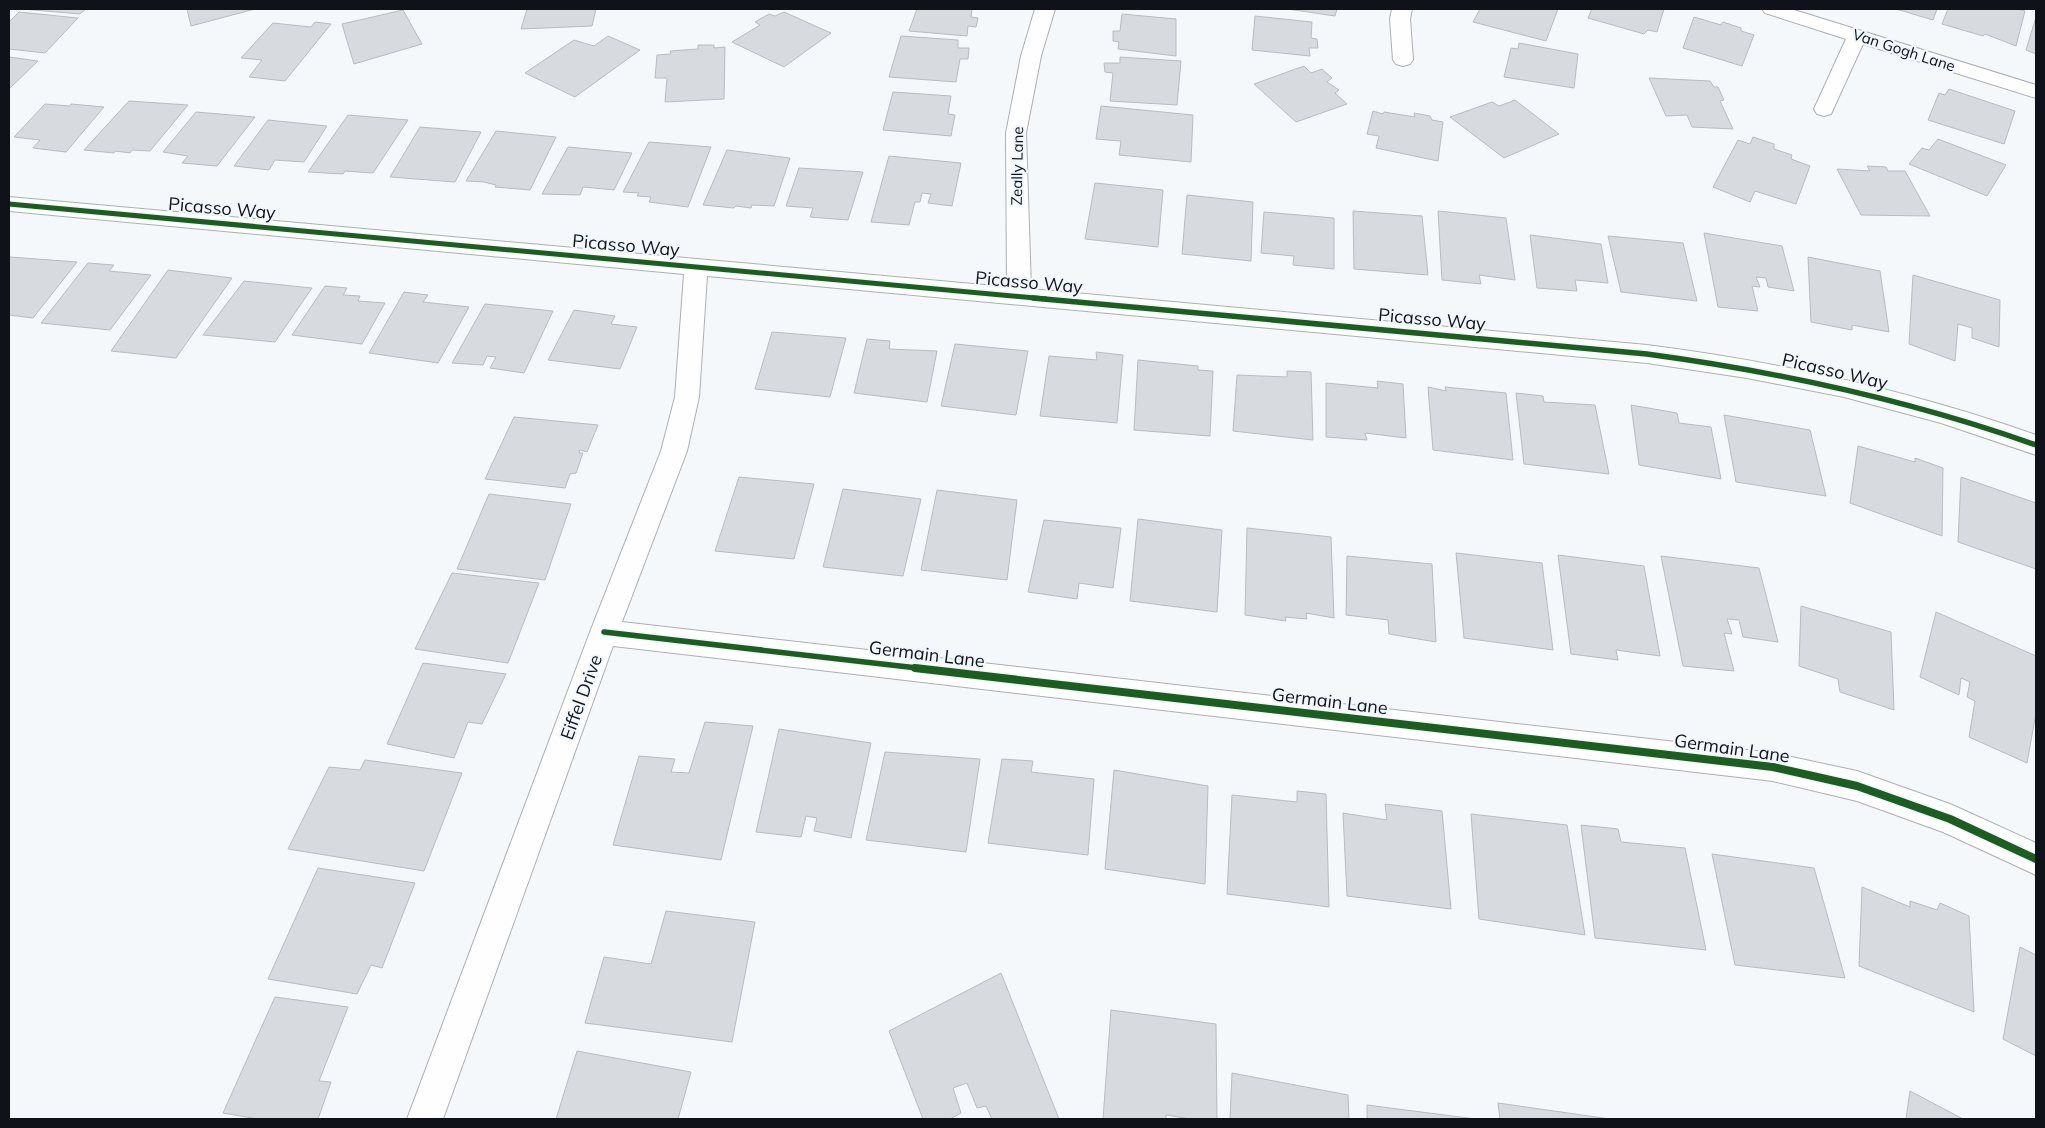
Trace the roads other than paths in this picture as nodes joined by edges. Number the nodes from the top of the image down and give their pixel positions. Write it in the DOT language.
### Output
graph roads {
  1 [pos="1045,9"];
  2 [pos="1402,9"];
  3 [pos="1772,9"];
  4 [pos="1857,35"];
  5 [pos="1403,60"];
  6 [pos="2036,92"];
  7 [pos="1824,109"];
  8 [pos="9,204"];
  9 [pos="696,267"];
  10 [pos="1019,296"];
  11 [pos="2036,446"];
  12 [pos="604,632"];
  13 [pos="2036,859"];
  14 [pos="425,1119"];
  1 -- 10 [label="street, Zeally Lane"];
  2 -- 5 [label="street"];
  3 -- 4 [label="street, Van Gogh Lane"];
  4 -- 6 [label="street, Van Gogh Lane"];
  4 -- 7 [label="street"];
  8 -- 9 [label="street, Picasso Way"];
  9 -- 10 [label="street, Picasso Way"];
  9 -- 12 [label="street, Eiffel Drive"];
  10 -- 11 [label="street, Picasso Way"];
  12 -- 13 [label="street, Germain Lane"];
  12 -- 14 [label="street, Eiffel Drive"];
}
